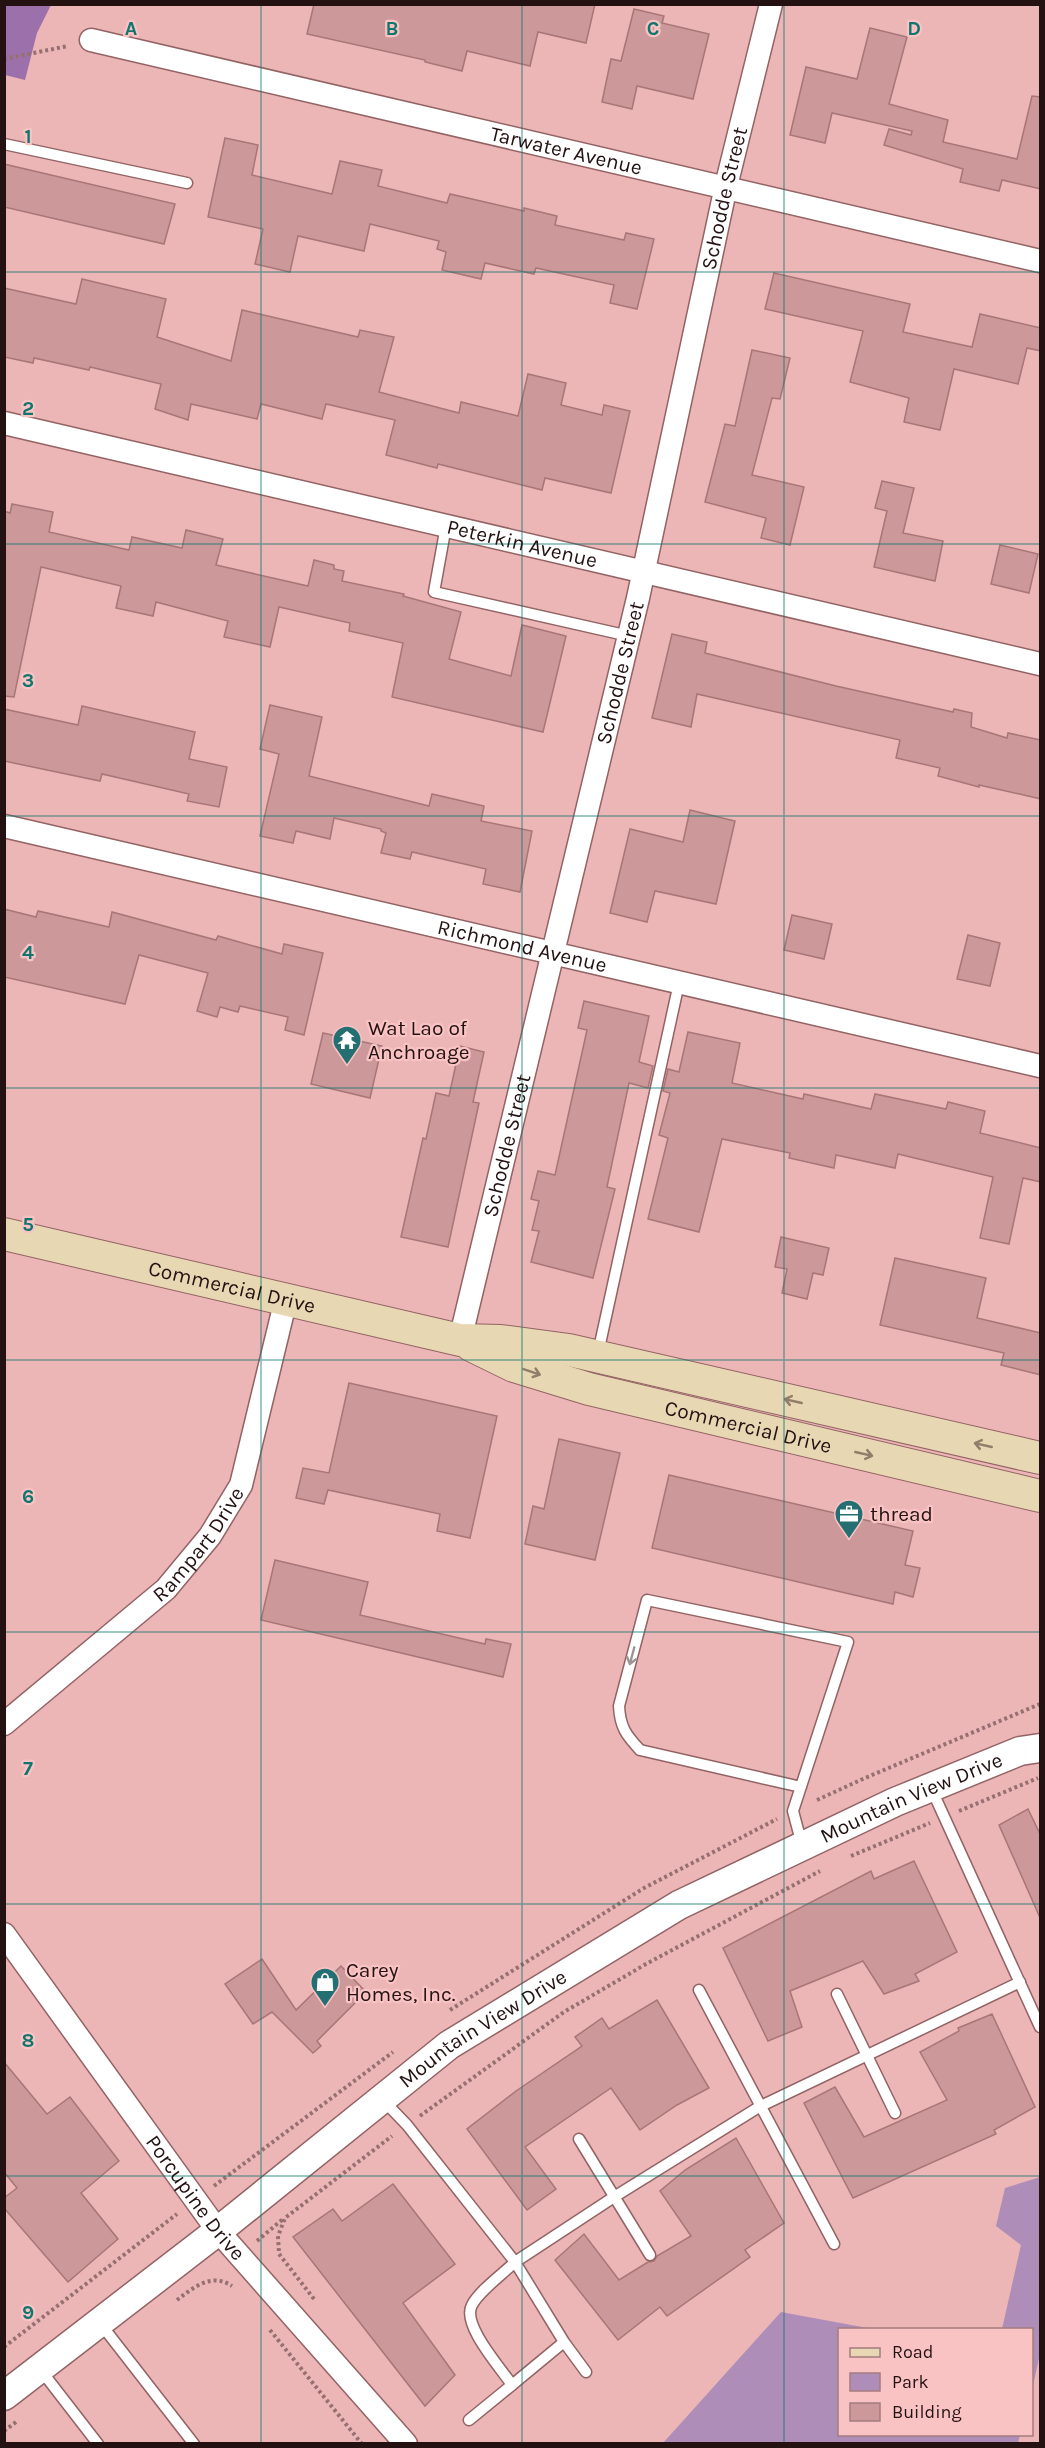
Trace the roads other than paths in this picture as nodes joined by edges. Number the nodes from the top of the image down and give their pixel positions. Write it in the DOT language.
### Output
graph roads {
  1 [pos="771,4"];
  2 [pos="91,40"];
  3 [pos="4,144"];
  4 [pos="187,183"];
  5 [pos="726,186"];
  6 [pos="1041,261"];
  7 [pos="4,423"];
  8 [pos="446,526"];
  9 [pos="644,572"];
  10 [pos="629,636"];
  11 [pos="1041,663"];
  12 [pos="4,826"];
  13 [pos="553,954"];
  14 [pos="680,983"];
  15 [pos="1041,1066"];
  16 [pos="4,1234"];
  17 [pos="286,1299"];
  18 [pos="460,1340"];
  19 [pos="597,1356"];
  20 [pos="1041,1458"];
  21 [pos="1041,1496"];
  22 [pos="4,1724"];
  23 [pos="1041,1732"];
  24 [pos="1030,1750"];
  25 [pos="801,1787"];
  26 [pos="931,1788"];
  27 [pos="802,1846"];
  28 [pos="4,1934"];
  29 [pos="1020,1982"];
  30 [pos="699,1990"];
  31 [pos="837,1994"];
  32 [pos="1041,2027"];
  33 [pos="867,2056"];
  34 [pos="382,2099"];
  35 [pos="759,2107"];
  36 [pos="895,2113"];
  37 [pos="579,2139"];
  38 [pos="614,2197"];
  39 [pos="218,2231"];
  40 [pos="834,2244"];
  41 [pos="650,2254"];
  42 [pos="515,2262"];
  43 [pos="99,2323"];
  44 [pos="564,2342"];
  45 [pos="40,2368"];
  46 [pos="586,2372"];
  47 [pos="512,2385"];
  48 [pos="13,2407"];
  49 [pos="470,2420"];
  50 [pos="98,2444"];
  51 [pos="194,2444"];
  52 [pos="406,2444"];
  1 -- 5 [label="street, Schodde Street"];
  2 -- 5 [label="street, Tarwater Avenue"];
  3 -- 4 [label="lane"];
  5 -- 6 [label="street, Tarwater Avenue"];
  5 -- 9 [label="street, Schodde Street"];
  7 -- 8 [label="street, Peterkin Avenue"];
  8 -- 9 [label="street, Peterkin Avenue"];
  8 -- 10 [label="lane"];
  9 -- 10 [label="street, Schodde Street"];
  9 -- 11 [label="street, Peterkin Avenue"];
  10 -- 13 [label="street, Schodde Street"];
  12 -- 13 [label="street, Richmond Avenue"];
  13 -- 14 [label="street, Richmond Avenue"];
  13 -- 18 [label="street, Schodde Street"];
  14 -- 15 [label="street, Richmond Avenue"];
  14 -- 19 [label="lane"];
  16 -- 17 [label="main road, Commercial Drive"];
  17 -- 18 [label="main road, Commercial Drive"];
  17 -- 22 [label="street, Rampart Drive"];
  18 -- 19 [label="main road, Commercial Drive"];
  18 -- 21 [label="main road, Commercial Drive, one-way"];
  20 -- 19 [label="main road, Commercial Drive, one-way"];
  23 -- 24 [label="street, Mountain View Drive"];
  24 -- 26 [label="street, Mountain View Drive"];
  25 -- 25 [label="lane, one-way"];
  25 -- 27 [label="lane"];
  26 -- 27 [label="street, Mountain View Drive"];
  26 -- 29 [label="lane"];
  27 -- 34 [label="street, Mountain View Drive"];
  28 -- 39 [label="street, Porcupine Drive"];
  29 -- 32 [label="lane"];
  29 -- 33 [label="lane"];
  30 -- 35 [label="lane"];
  31 -- 33 [label="lane"];
  33 -- 35 [label="lane"];
  33 -- 36 [label="lane"];
  34 -- 39 [label="street, Mountain View Drive"];
  34 -- 42 [label="lane"];
  35 -- 38 [label="lane"];
  35 -- 40 [label="lane"];
  37 -- 38 [label="lane"];
  38 -- 41 [label="lane"];
  38 -- 42 [label="lane"];
  39 -- 43 [label="street, Mountain View Drive"];
  39 -- 52 [label="street, Porcupine Drive"];
  42 -- 44 [label="lane"];
  42 -- 47 [label="lane"];
  43 -- 45 [label="street, Mountain View Drive"];
  43 -- 51 [label="lane"];
  44 -- 46 [label="lane"];
  44 -- 47 [label="lane"];
  45 -- 48 [label="street, Mountain View Drive"];
  45 -- 50 [label="lane"];
  47 -- 49 [label="lane"];
}
